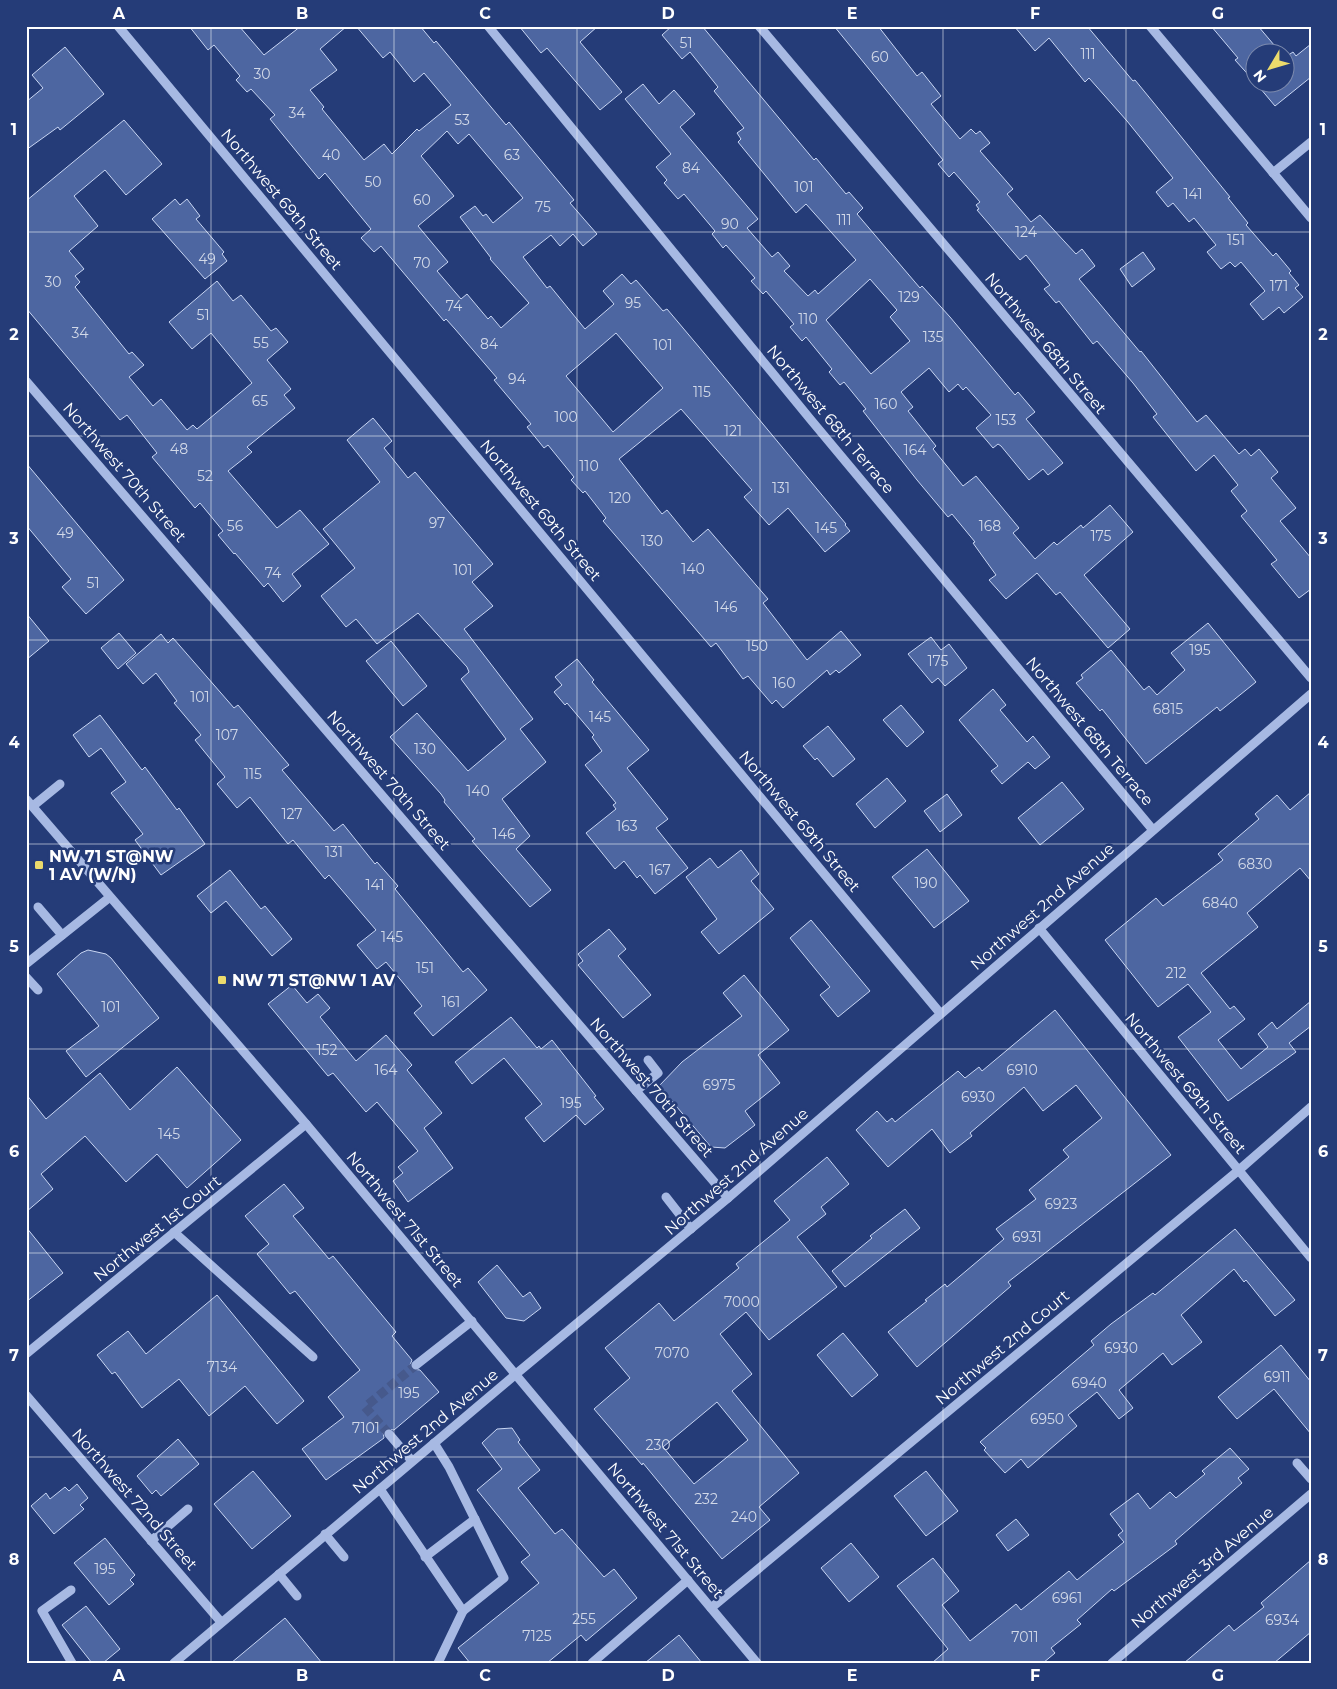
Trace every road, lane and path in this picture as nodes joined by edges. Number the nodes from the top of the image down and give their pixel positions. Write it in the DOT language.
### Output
graph roads {
  1 [pos="118,26"];
  2 [pos="488,26"];
  3 [pos="759,26"];
  4 [pos="1150,26"];
  5 [pos="1311,142"];
  6 [pos="1273,173"];
  7 [pos="1311,218"];
  8 [pos="26,381"];
  9 [pos="1311,678"];
  10 [pos="1311,694"];
  11 [pos="60,784"];
  12 [pos="26,799"];
  13 [pos="33,806"];
  14 [pos="1153,830"];
  15 [pos="110,898"];
  16 [pos="38,907"];
  17 [pos="1039,928"];
  18 [pos="62,935"];
  19 [pos="26,964"];
  20 [pos="26,977"];
  21 [pos="38,990"];
  22 [pos="940,1013"];
  23 [pos="648,1060"];
  24 [pos="636,1091"];
  25 [pos="1311,1107"];
  26 [pos="306,1124"];
  27 [pos="1239,1170"];
  28 [pos="666,1197"];
  29 [pos="728,1198"];
  30 [pos="691,1229"];
  31 [pos="174,1232"];
  32 [pos="1311,1258"];
  33 [pos="472,1321"];
  34 [pos="26,1354"];
  35 [pos="313,1357"];
  36 [pos="416,1365"];
  37 [pos="516,1374"];
  38 [pos="26,1395"];
  39 [pos="389,1434"];
  40 [pos="434,1443"];
  41 [pos="412,1461"];
  42 [pos="1297,1463"];
  43 [pos="1311,1480"];
  44 [pos="380,1489"];
  45 [pos="1311,1494"];
  46 [pos="188,1509"];
  47 [pos="475,1519"];
  48 [pos="326,1534"];
  49 [pos="152,1541"];
  50 [pos="344,1557"];
  51 [pos="425,1557"];
  52 [pos="279,1574"];
  53 [pos="688,1580"];
  54 [pos="71,1590"];
  55 [pos="297,1596"];
  56 [pos="711,1608"];
  57 [pos="463,1611"];
  58 [pos="222,1622"];
  59 [pos="72,1663"];
  60 [pos="174,1663"];
  61 [pos="438,1663"];
  62 [pos="592,1663"];
  63 [pos="756,1663"];
  64 [pos="1112,1663"];
  1 -- 22 [label="street, Northwest 69th Street"];
  2 -- 14 [label="street, Northwest 68th Terrace"];
  3 -- 9 [label="street, Northwest 68th Street"];
  4 -- 6 [label="street"];
  5 -- 6 [label="street"];
  6 -- 7 [label="street"];
  8 -- 24 [label="street, Northwest 70th Street"];
  10 -- 14 [label="street, Northwest 2nd Avenue"];
  11 -- 13 [label="street"];
  12 -- 13 [label="street, Northwest 71st Street"];
  13 -- 15 [label="street, Northwest 71st Street"];
  14 -- 17 [label="street, Northwest 2nd Avenue"];
  15 -- 18 [label="street"];
  15 -- 26 [label="street, Northwest 71st Street"];
  16 -- 18 [label="street"];
  17 -- 22 [label="street, Northwest 2nd Avenue"];
  17 -- 27 [label="street, Northwest 69th Street"];
  18 -- 19 [label="street"];
  20 -- 21 [label="street"];
  22 -- 29 [label="street, Northwest 2nd Avenue"];
  23 -- 24 [label="street"];
  24 -- 29 [label="street, Northwest 70th Street"];
  25 -- 27 [label="street, Northwest 2nd Court"];
  26 -- 31 [label="street, Northwest 1st Court"];
  26 -- 33 [label="street, Northwest 71st Street"];
  27 -- 32 [label="street, Northwest 69th Street"];
  27 -- 56 [label="street, Northwest 2nd Court"];
  28 -- 30 [label="street"];
  29 -- 30 [label="street, Northwest 2nd Avenue"];
  30 -- 37 [label="street, Northwest 2nd Avenue"];
  31 -- 34 [label="street, Northwest 1st Court"];
  31 -- 35 [label="street"];
  33 -- 36 [label="street"];
  33 -- 37 [label="street, Northwest 71st Street"];
  37 -- 40 [label="street, Northwest 2nd Avenue"];
  37 -- 53 [label="street, Northwest 71st Street"];
  38 -- 49 [label="street, Northwest 72nd Street"];
  39 -- 41 [label="street"];
  40 -- 41 [label="street, Northwest 2nd Avenue"];
  40 -- 47 [label="street"];
  41 -- 44 [label="street, Northwest 2nd Avenue"];
  42 -- 43 [label="street"];
  44 -- 48 [label="street, Northwest 2nd Avenue"];
  44 -- 51 [label="street"];
  45 -- 64 [label="street, Northwest 3rd Avenue"];
  46 -- 49 [label="street"];
  47 -- 51 [label="street"];
  47 -- 57 [label="street"];
  48 -- 50 [label="street"];
  48 -- 52 [label="street, Northwest 2nd Avenue"];
  49 -- 58 [label="street, Northwest 72nd Street"];
  51 -- 57 [label="street"];
  52 -- 55 [label="street"];
  52 -- 58 [label="street, Northwest 2nd Avenue"];
  53 -- 56 [label="street, Northwest 71st Street"];
  53 -- 62 [label="street"];
  54 -- 59 [label="street"];
  56 -- 63 [label="street, Northwest 71st Street"];
  57 -- 61 [label="street"];
  58 -- 60 [label="street, Northwest 2nd Avenue"];
}
